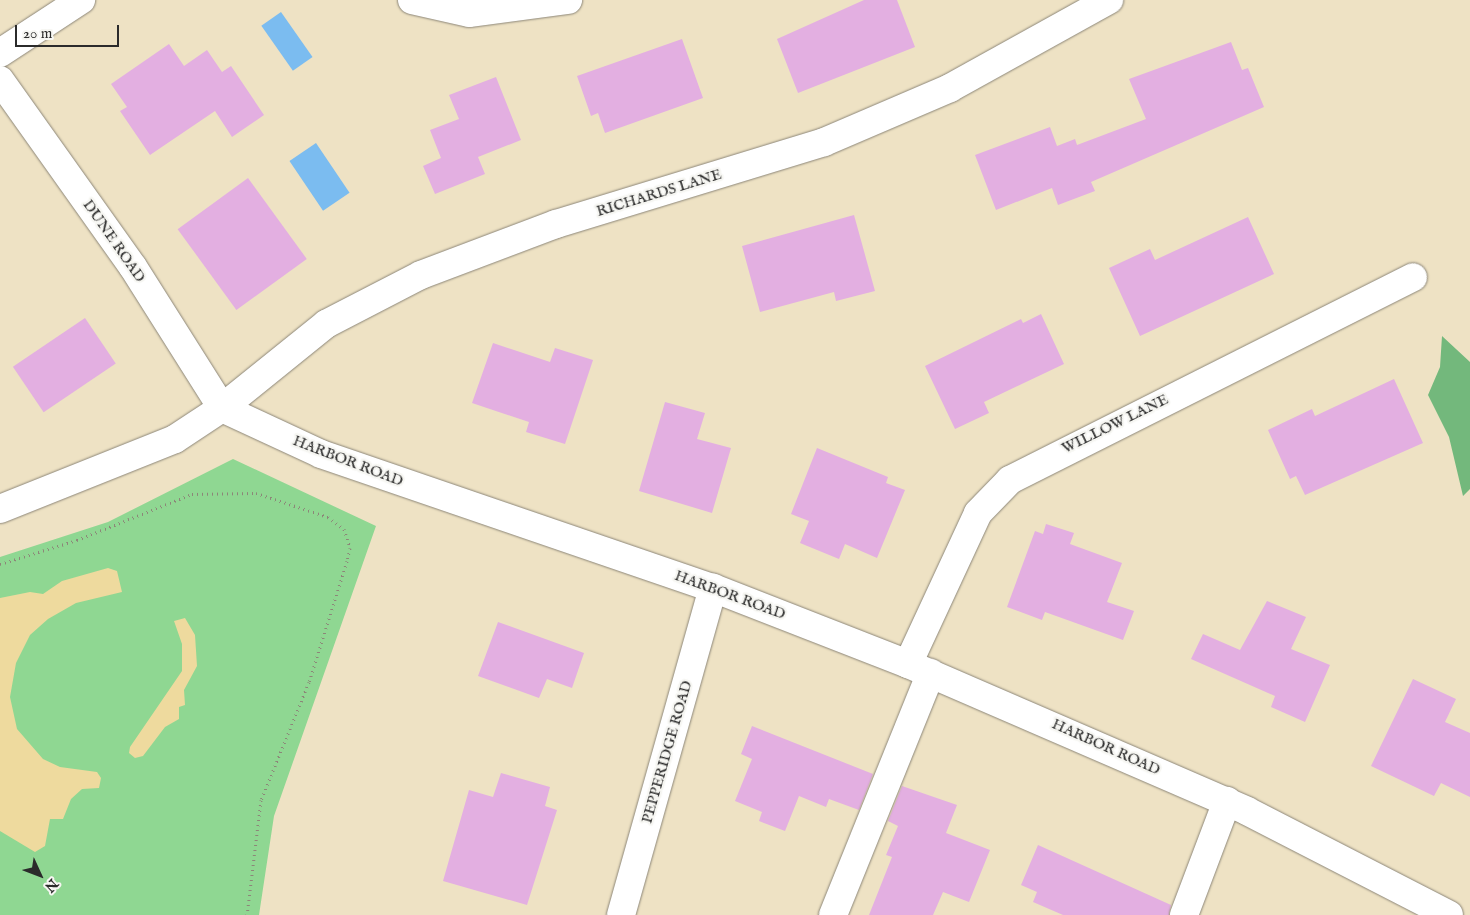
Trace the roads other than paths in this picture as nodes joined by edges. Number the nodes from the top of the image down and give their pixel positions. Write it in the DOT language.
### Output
graph roads {
  1 [pos="82,0"];
  2 [pos="412,0"];
  3 [pos="568,0"];
  4 [pos="1109,0"];
  5 [pos="0,53"];
  6 [pos="0,80"];
  7 [pos="1413,277"];
  8 [pos="222,408"];
  9 [pos="0,509"];
  10 [pos="712,588"];
  11 [pos="920,668"];
  12 [pos="1227,801"];
  13 [pos="621,915"];
  14 [pos="833,915"];
  15 [pos="1184,915"];
  16 [pos="1449,915"];
  1 -- 5 [label="street"];
  2 -- 3 [label="street"];
  4 -- 8 [label="street, RICHARDS LANE"];
  6 -- 8 [label="street, DUNE ROAD"];
  7 -- 11 [label="street, WILLOW LANE"];
  8 -- 9 [label="street"];
  8 -- 10 [label="street, HARBOR ROAD"];
  10 -- 11 [label="street, HARBOR ROAD"];
  10 -- 13 [label="street, PEPPERIDGE ROAD"];
  11 -- 12 [label="street, HARBOR ROAD"];
  11 -- 14 [label="street, WILLOW LANE"];
  12 -- 15 [label="street"];
  12 -- 16 [label="street, HARBOR ROAD"];
}
